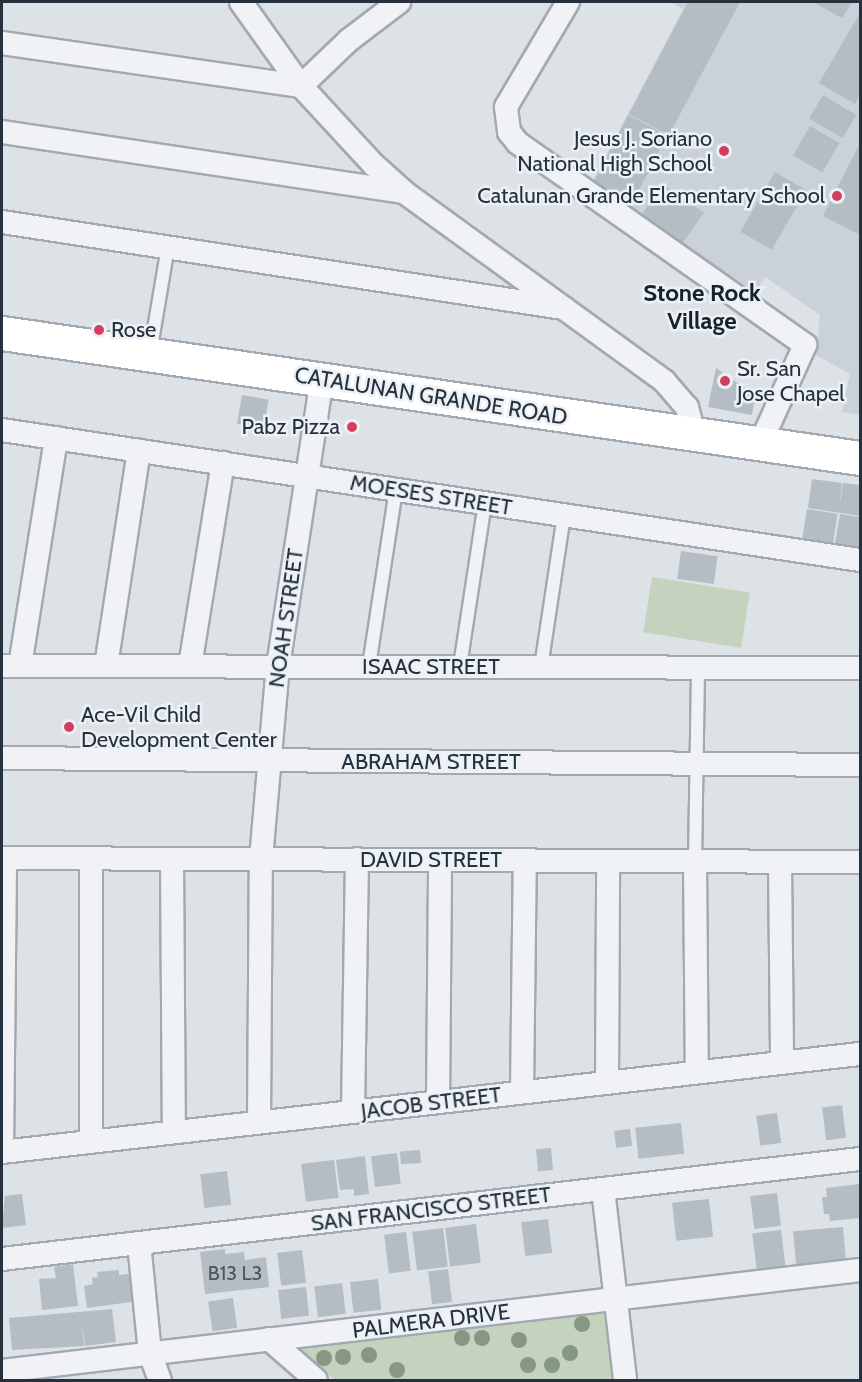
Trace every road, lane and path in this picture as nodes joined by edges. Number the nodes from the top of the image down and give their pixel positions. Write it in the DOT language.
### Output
graph roads {
  1 [pos="241,2"];
  2 [pos="399,2"];
  3 [pos="568,2"];
  4 [pos="2,43"];
  5 [pos="301,86"];
  6 [pos="2,132"];
  7 [pos="404,192"];
  8 [pos="2,222"];
  9 [pos="168,248"];
  10 [pos="569,309"];
  11 [pos="2,333"];
  12 [pos="150,353"];
  13 [pos="322,379"];
  14 [pos="2,430"];
  15 [pos="695,436"];
  16 [pos="56,438"];
  17 [pos="760,444"];
  18 [pos="139,451"];
  19 [pos="861,458"];
  20 [pos="223,463"];
  21 [pos="307,476"];
  22 [pos="396,490"];
  23 [pos="485,503"];
  24 [pos="564,515"];
  25 [pos="861,560"];
  26 [pos="11,666"];
  27 [pos="106,666"];
  28 [pos="190,666"];
  29 [pos="278,666"];
  30 [pos="369,666"];
  31 [pos="460,666"];
  32 [pos="541,667"];
  33 [pos="698,667"];
  34 [pos="861,668"];
  35 [pos="2,758"];
  36 [pos="270,761"];
  37 [pos="696,764"];
  38 [pos="861,765"];
  39 [pos="3,858"];
  40 [pos="91,858"];
  41 [pos="172,859"];
  42 [pos="261,859"];
  43 [pos="357,860"];
  44 [pos="440,860"];
  45 [pos="525,860"];
  46 [pos="608,861"];
  47 [pos="695,861"];
  48 [pos="780,862"];
  49 [pos="861,862"];
  50 [pos="861,1054"];
  51 [pos="782,1062"];
  52 [pos="697,1072"];
  53 [pos="608,1082"];
  54 [pos="522,1092"];
  55 [pos="438,1102"];
  56 [pos="352,1112"];
  57 [pos="259,1122"];
  58 [pos="174,1132"];
  59 [pos="91,1142"];
  60 [pos="2,1152"];
  61 [pos="861,1159"];
  62 [pos="603,1189"];
  63 [pos="139,1243"];
  64 [pos="2,1259"];
  65 [pos="861,1270"];
  66 [pos="616,1299"];
  67 [pos="269,1340"];
  68 [pos="150,1353"];
  69 [pos="9,1374"];
  70 [pos="160,1380"];
  71 [pos="316,1380"];
  72 [pos="625,1380"];
  1 -- 5 [label="street"];
  2 -- 5 [label="street"];
  3 -- 17 [label="street"];
  4 -- 5 [label="street"];
  5 -- 7 [label="street"];
  6 -- 7 [label="street"];
  7 -- 10 [label="street"];
  8 -- 9 [label="street"];
  9 -- 10 [label="street"];
  9 -- 12 [label="lane"];
  10 -- 15 [label="street"];
  11 -- 12 [label="main road, CATALUNAN GRANDE ROAD"];
  12 -- 13 [label="main road, CATALUNAN GRANDE ROAD"];
  13 -- 15 [label="main road, CATALUNAN GRANDE ROAD"];
  13 -- 21 [label="street, NOAH STREET"];
  14 -- 16 [label="street, MOESES STREET"];
  15 -- 17 [label="main road, CATALUNAN GRANDE ROAD"];
  16 -- 18 [label="street, MOESES STREET"];
  16 -- 26 [label="street"];
  17 -- 19 [label="main road, CATALUNAN GRANDE ROAD"];
  18 -- 20 [label="street, MOESES STREET"];
  18 -- 27 [label="street"];
  20 -- 21 [label="street, MOESES STREET"];
  20 -- 28 [label="street"];
  21 -- 22 [label="street, MOESES STREET"];
  21 -- 29 [label="street, NOAH STREET"];
  22 -- 23 [label="street, MOESES STREET"];
  22 -- 30 [label="lane"];
  23 -- 24 [label="street, MOESES STREET"];
  23 -- 31 [label="lane"];
  24 -- 25 [label="street, MOESES STREET"];
  24 -- 32 [label="lane"];
  26 -- 27 [label="street, ISAAC STREET"];
  27 -- 28 [label="street, ISAAC STREET"];
  28 -- 29 [label="street, ISAAC STREET"];
  29 -- 30 [label="street, ISAAC STREET"];
  29 -- 36 [label="street, NOAH STREET"];
  30 -- 31 [label="street, ISAAC STREET"];
  31 -- 32 [label="street, ISAAC STREET"];
  32 -- 33 [label="street, ISAAC STREET"];
  33 -- 34 [label="street, ISAAC STREET"];
  33 -- 37 [label="lane"];
  35 -- 36 [label="street, ABRAHAM STREET"];
  36 -- 37 [label="street, ABRAHAM STREET"];
  36 -- 42 [label="street, NOAH STREET"];
  37 -- 38 [label="street, ABRAHAM STREET"];
  37 -- 47 [label="lane"];
  39 -- 40 [label="street, DAVID STREET"];
  39 -- 60 [label="street"];
  40 -- 41 [label="street, DAVID STREET"];
  40 -- 59 [label="street"];
  41 -- 42 [label="street, DAVID STREET"];
  41 -- 58 [label="street"];
  42 -- 43 [label="street, DAVID STREET"];
  42 -- 57 [label="street, NOAH STREET"];
  43 -- 44 [label="street, DAVID STREET"];
  43 -- 56 [label="street"];
  44 -- 45 [label="street, DAVID STREET"];
  44 -- 55 [label="street"];
  45 -- 46 [label="street, DAVID STREET"];
  45 -- 54 [label="street"];
  46 -- 47 [label="street, DAVID STREET"];
  46 -- 53 [label="street"];
  47 -- 48 [label="street, DAVID STREET"];
  47 -- 52 [label="street"];
  48 -- 49 [label="street, DAVID STREET"];
  48 -- 51 [label="street"];
  50 -- 51 [label="street, JACOB STREET"];
  51 -- 52 [label="street, JACOB STREET"];
  52 -- 53 [label="street, JACOB STREET"];
  53 -- 54 [label="street, JACOB STREET"];
  54 -- 55 [label="street, JACOB STREET"];
  55 -- 56 [label="street, JACOB STREET"];
  56 -- 57 [label="street, JACOB STREET"];
  57 -- 58 [label="street, JACOB STREET"];
  58 -- 59 [label="street, JACOB STREET"];
  59 -- 60 [label="street, JACOB STREET"];
  61 -- 62 [label="street, SAN FRANCISCO STREET"];
  62 -- 63 [label="street, SAN FRANCISCO STREET"];
  62 -- 66 [label="street"];
  63 -- 64 [label="street, SAN FRANCISCO STREET"];
  63 -- 68 [label="street"];
  65 -- 66 [label="street, PALMERA DRIVE"];
  66 -- 67 [label="street, PALMERA DRIVE"];
  66 -- 72 [label="street"];
  67 -- 68 [label="street, PALMERA DRIVE"];
  67 -- 71 [label="street"];
  68 -- 69 [label="street, PALMERA DRIVE"];
  68 -- 70 [label="street"];
}
